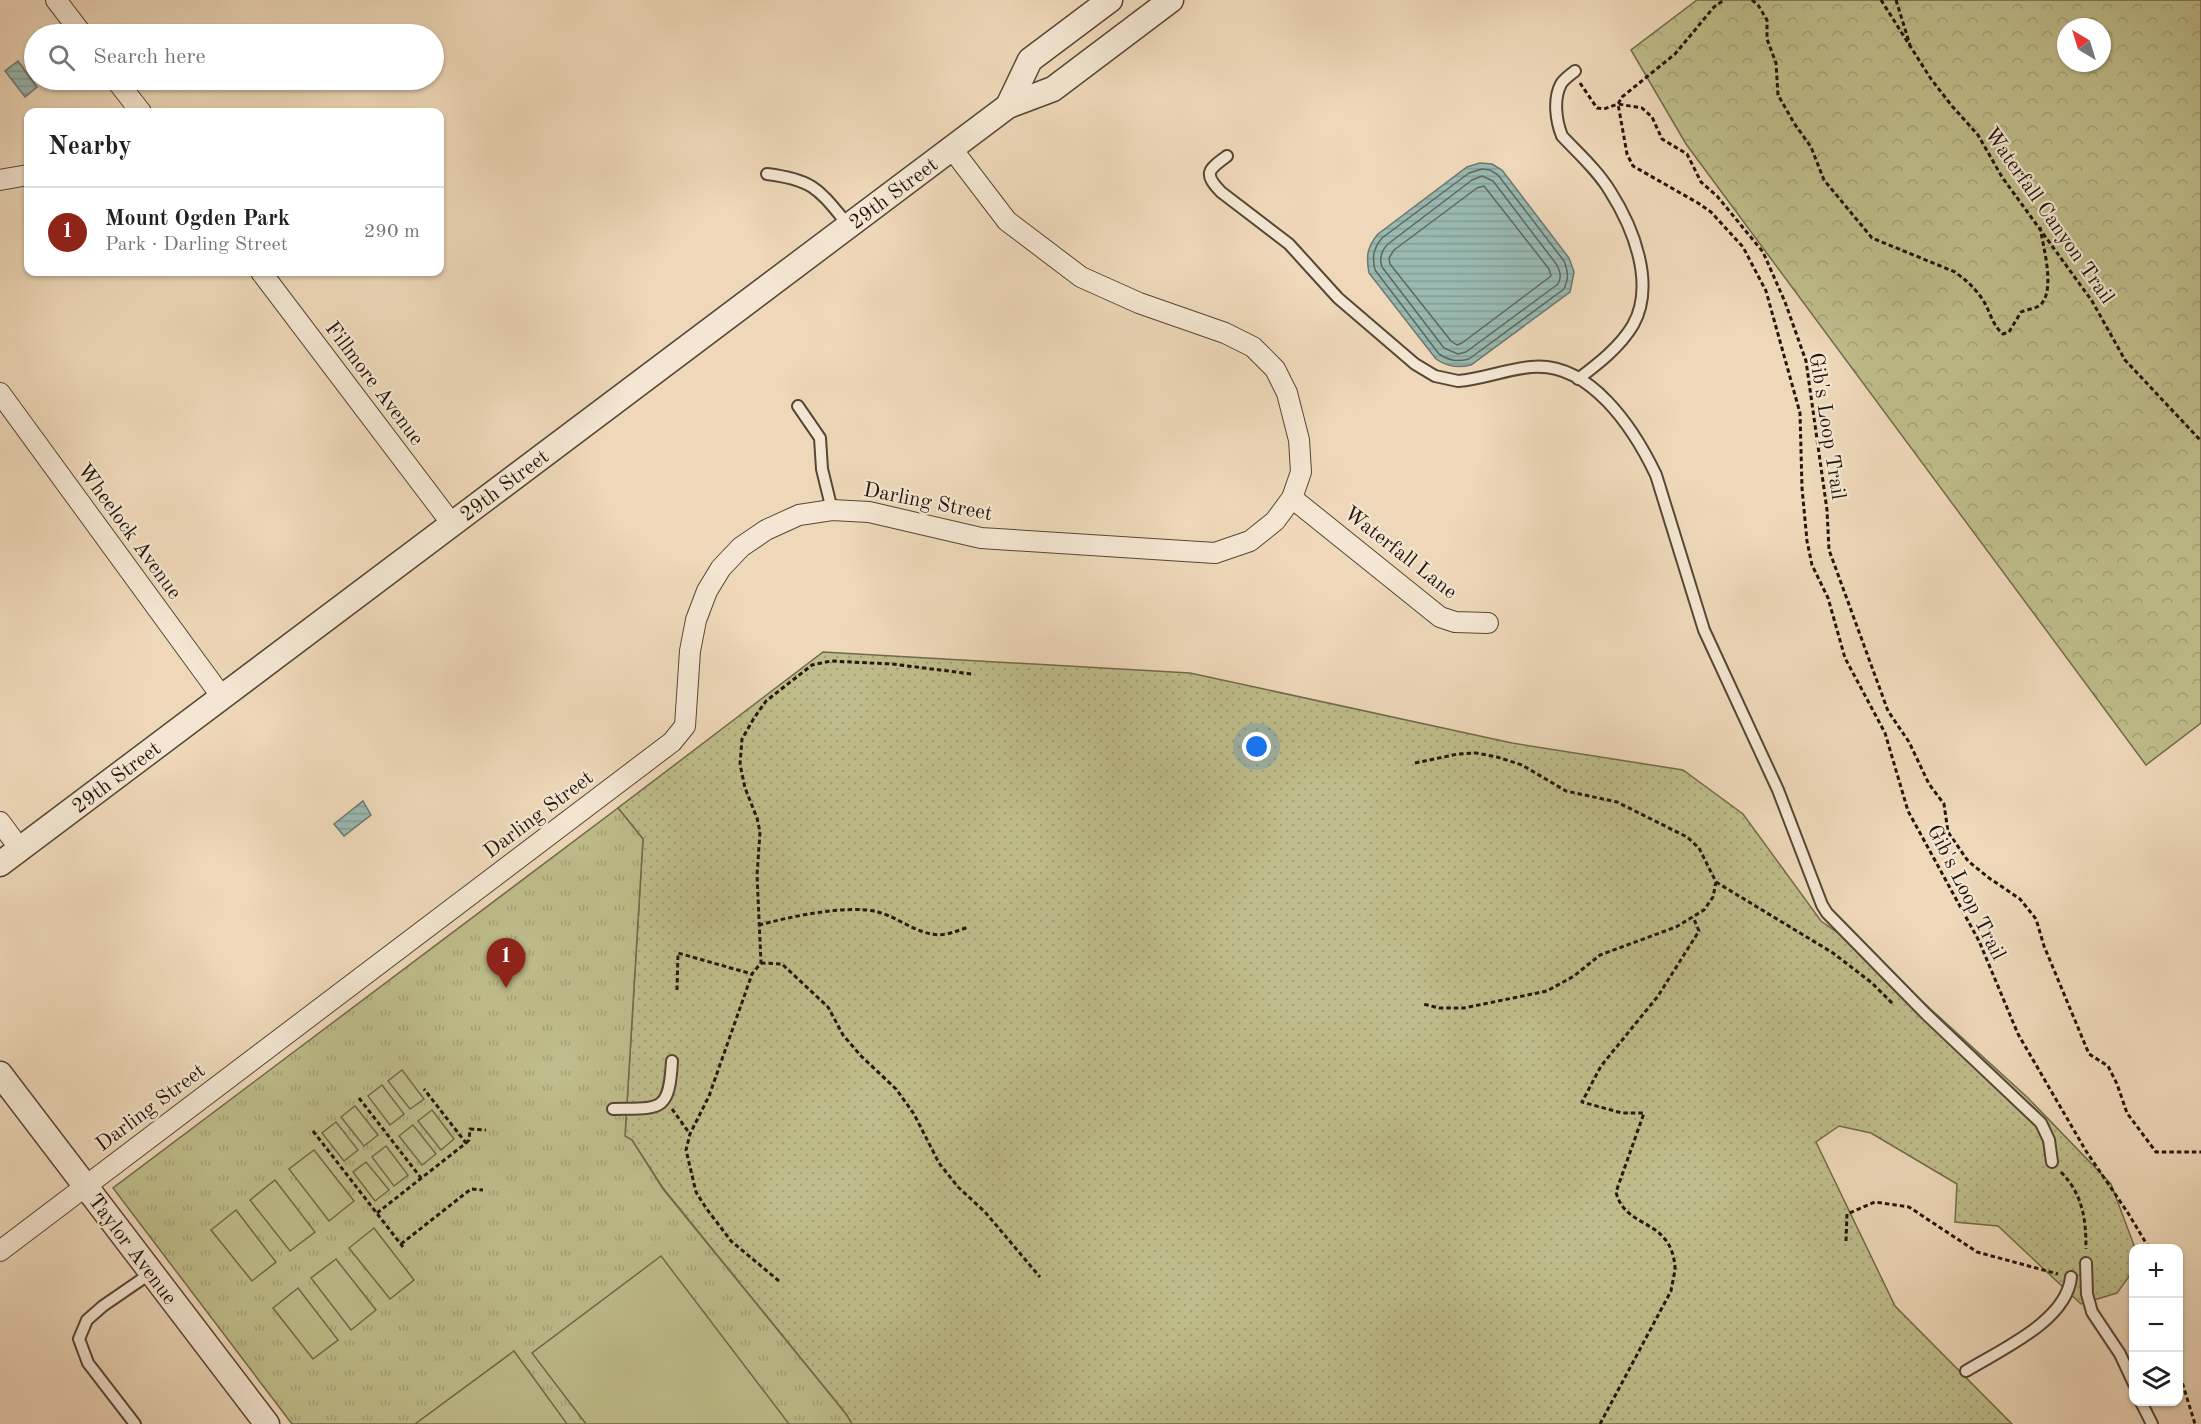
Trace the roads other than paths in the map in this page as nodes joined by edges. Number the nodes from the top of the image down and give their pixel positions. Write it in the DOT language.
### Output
graph roads {
  1 [pos="56,0"];
  2 [pos="1110,0"];
  3 [pos="1171,0"];
  4 [pos="74,24"];
  5 [pos="1575,71"];
  6 [pos="124,90"];
  7 [pos="1008,106"];
  8 [pos="138,108"];
  9 [pos="952,148"];
  10 [pos="1227,156"];
  11 [pos="767,174"];
  12 [pos="24,176"];
  13 [pos="0,180"];
  14 [pos="849,226"];
  15 [pos="264,276"];
  16 [pos="1578,380"];
  17 [pos="0,393"];
  18 [pos="798,406"];
  19 [pos="1293,498"];
  20 [pos="832,510"];
  21 [pos="452,524"];
  22 [pos="1488,623"];
  23 [pos="222,697"];
  24 [pos="0,822"];
  25 [pos="20,849"];
  26 [pos="0,864"];
  27 [pos="672,1061"];
  28 [pos="0,1074"];
  29 [pos="613,1109"];
  30 [pos="2052,1162"];
  31 [pos="85,1186"];
  32 [pos="0,1251"];
  33 [pos="2086,1263"];
  34 [pos="151,1273"];
  35 [pos="2071,1277"];
  36 [pos="1966,1371"];
  37 [pos="2129,1375"];
  38 [pos="2143,1406"];
  39 [pos="135,1424"];
  40 [pos="267,1424"];
  41 [pos="2152,1424"];
  1 -- 4 [label="street"];
  2 -- 7 [label="street, 29th Street"];
  3 -- 7 [label="street, 29th Street"];
  5 -- 16 [label="lane"];
  6 -- 8 [label="street"];
  7 -- 9 [label="street, 29th Street"];
  9 -- 14 [label="street, 29th Street"];
  9 -- 19 [label="street, Darling Street"];
  10 -- 16 [label="lane"];
  11 -- 14 [label="lane"];
  12 -- 13 [label="street"];
  14 -- 21 [label="street, 29th Street"];
  15 -- 21 [label="street, Fillmore Avenue"];
  16 -- 30 [label="lane"];
  17 -- 23 [label="street, Wheelock Avenue"];
  18 -- 20 [label="lane"];
  19 -- 20 [label="street, Darling Street"];
  19 -- 22 [label="street, Waterfall Lane"];
  20 -- 31 [label="street, Darling Street"];
  21 -- 23 [label="street, 29th Street"];
  23 -- 25 [label="street, 29th Street"];
  24 -- 25 [label="street"];
  25 -- 26 [label="street, 29th Street"];
  27 -- 29 [label="lane"];
  28 -- 31 [label="street, Taylor Avenue"];
  31 -- 32 [label="street, Darling Street"];
  31 -- 34 [label="street, Taylor Avenue"];
  33 -- 37 [label="lane"];
  34 -- 39 [label="lane"];
  34 -- 40 [label="street, Taylor Avenue"];
  35 -- 36 [label="lane"];
  38 -- 41 [label="lane"];
}
